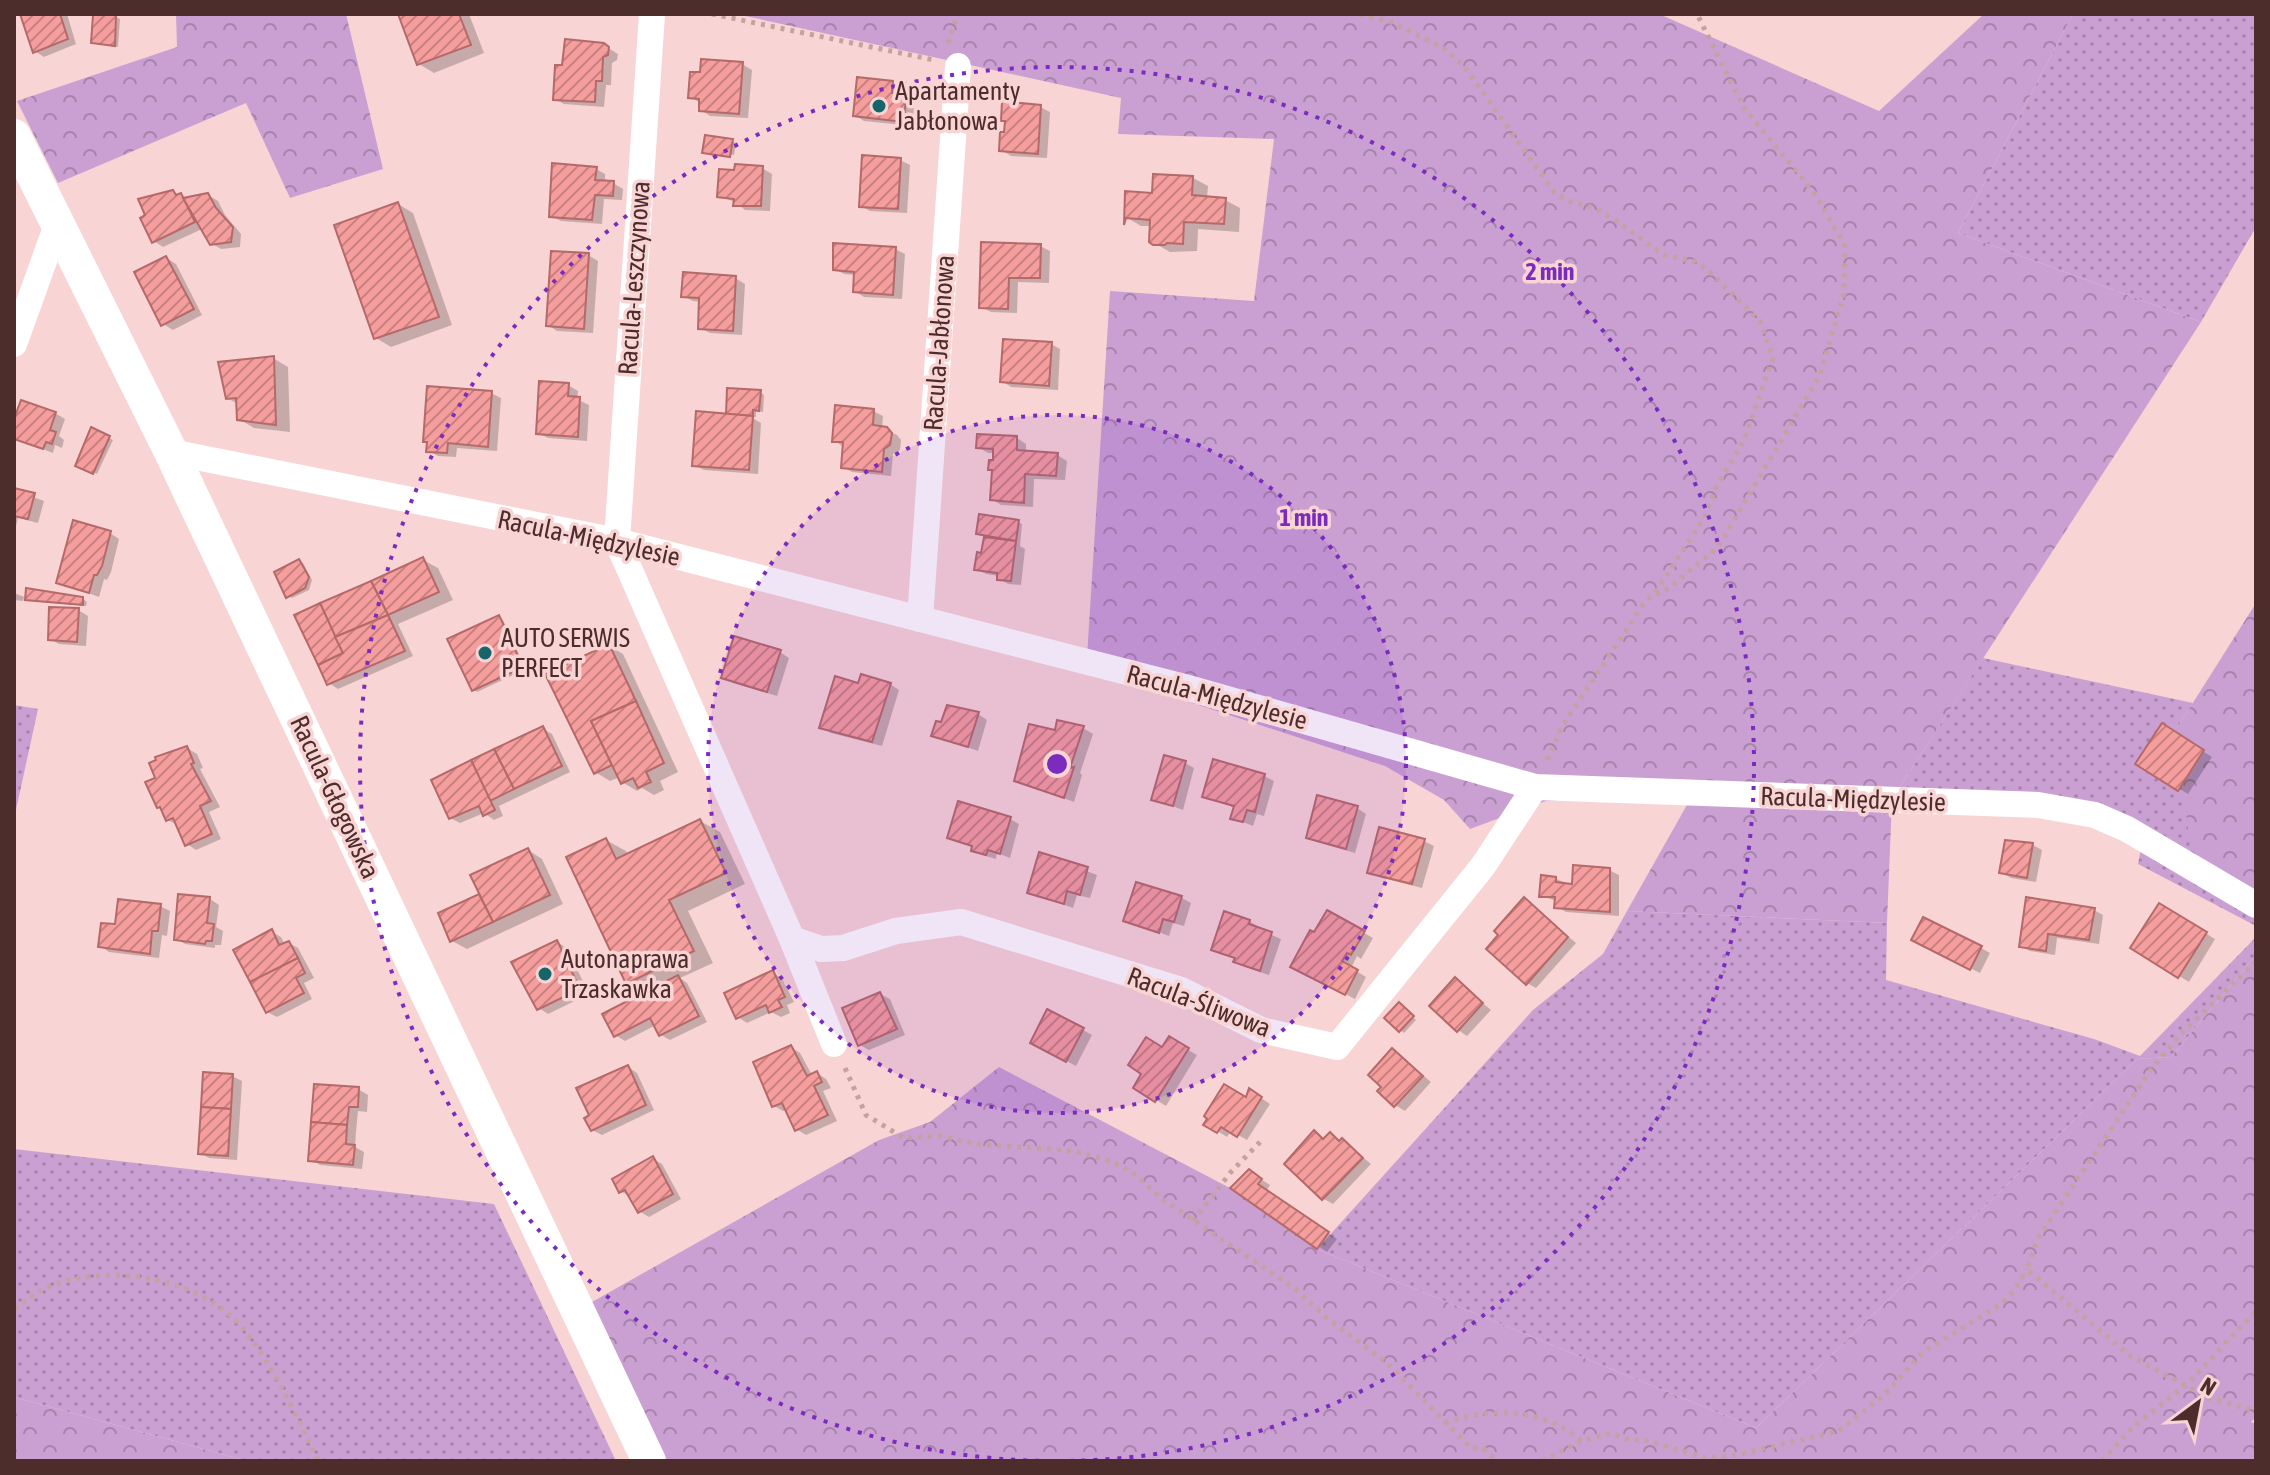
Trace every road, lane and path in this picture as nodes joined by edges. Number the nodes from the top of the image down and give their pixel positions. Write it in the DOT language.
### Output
graph roads {
  1 [pos="652,14"];
  2 [pos="712,14"];
  3 [pos="1360,14"];
  4 [pos="1697,14"];
  5 [pos="958,66"];
  6 [pos="14,136"];
  7 [pos="57,225"];
  8 [pos="14,344"];
  9 [pos="171,452"];
  10 [pos="617,541"];
  11 [pos="1653,595"];
  12 [pos="920,619"];
  13 [pos="1535,787"];
  14 [pos="2256,905"];
  15 [pos="792,939"];
  16 [pos="2256,961"];
  17 [pos="834,1044"];
  18 [pos="1260,1142"];
  19 [pos="1193,1221"];
  20 [pos="2027,1269"];
  21 [pos="14,1309"];
  22 [pos="2256,1311"];
  23 [pos="2186,1385"];
  24 [pos="2256,1411"];
  25 [pos="1445,1423"];
  26 [pos="1581,1441"];
  27 [pos="318,1461"];
  28 [pos="649,1461"];
  29 [pos="1498,1461"];
  30 [pos="1542,1461"];
  31 [pos="2102,1461"];
  1 -- 10 [label="street, Racula-Leszczynowa"];
  2 -- 5 [label="path"];
  3 -- 11 [label="path"];
  4 -- 11 [label="path"];
  5 -- 12 [label="street, Racula-Jabłonowa"];
  6 -- 7 [label="street, Racula-Głogowska"];
  7 -- 8 [label="street"];
  7 -- 9 [label="street, Racula-Głogowska"];
  9 -- 10 [label="street, Racula-Międzylesie"];
  9 -- 28 [label="street, Racula-Głogowska"];
  10 -- 12 [label="street, Racula-Międzylesie"];
  10 -- 15 [label="street"];
  11 -- 13 [label="path"];
  12 -- 13 [label="street, Racula-Międzylesie"];
  13 -- 14 [label="street, Racula-Międzylesie"];
  13 -- 15 [label="street, Racula-Śliwowa"];
  15 -- 17 [label="street"];
  16 -- 20 [label="path"];
  17 -- 19 [label="path"];
  18 -- 19 [label="path"];
  19 -- 25 [label="path"];
  20 -- 23 [label="path"];
  20 -- 26 [label="path"];
  21 -- 27 [label="path"];
  22 -- 23 [label="path"];
  23 -- 24 [label="path"];
  23 -- 31 [label="path"];
  25 -- 26 [label="path"];
  25 -- 29 [label="path"];
  26 -- 30 [label="path"];
}
